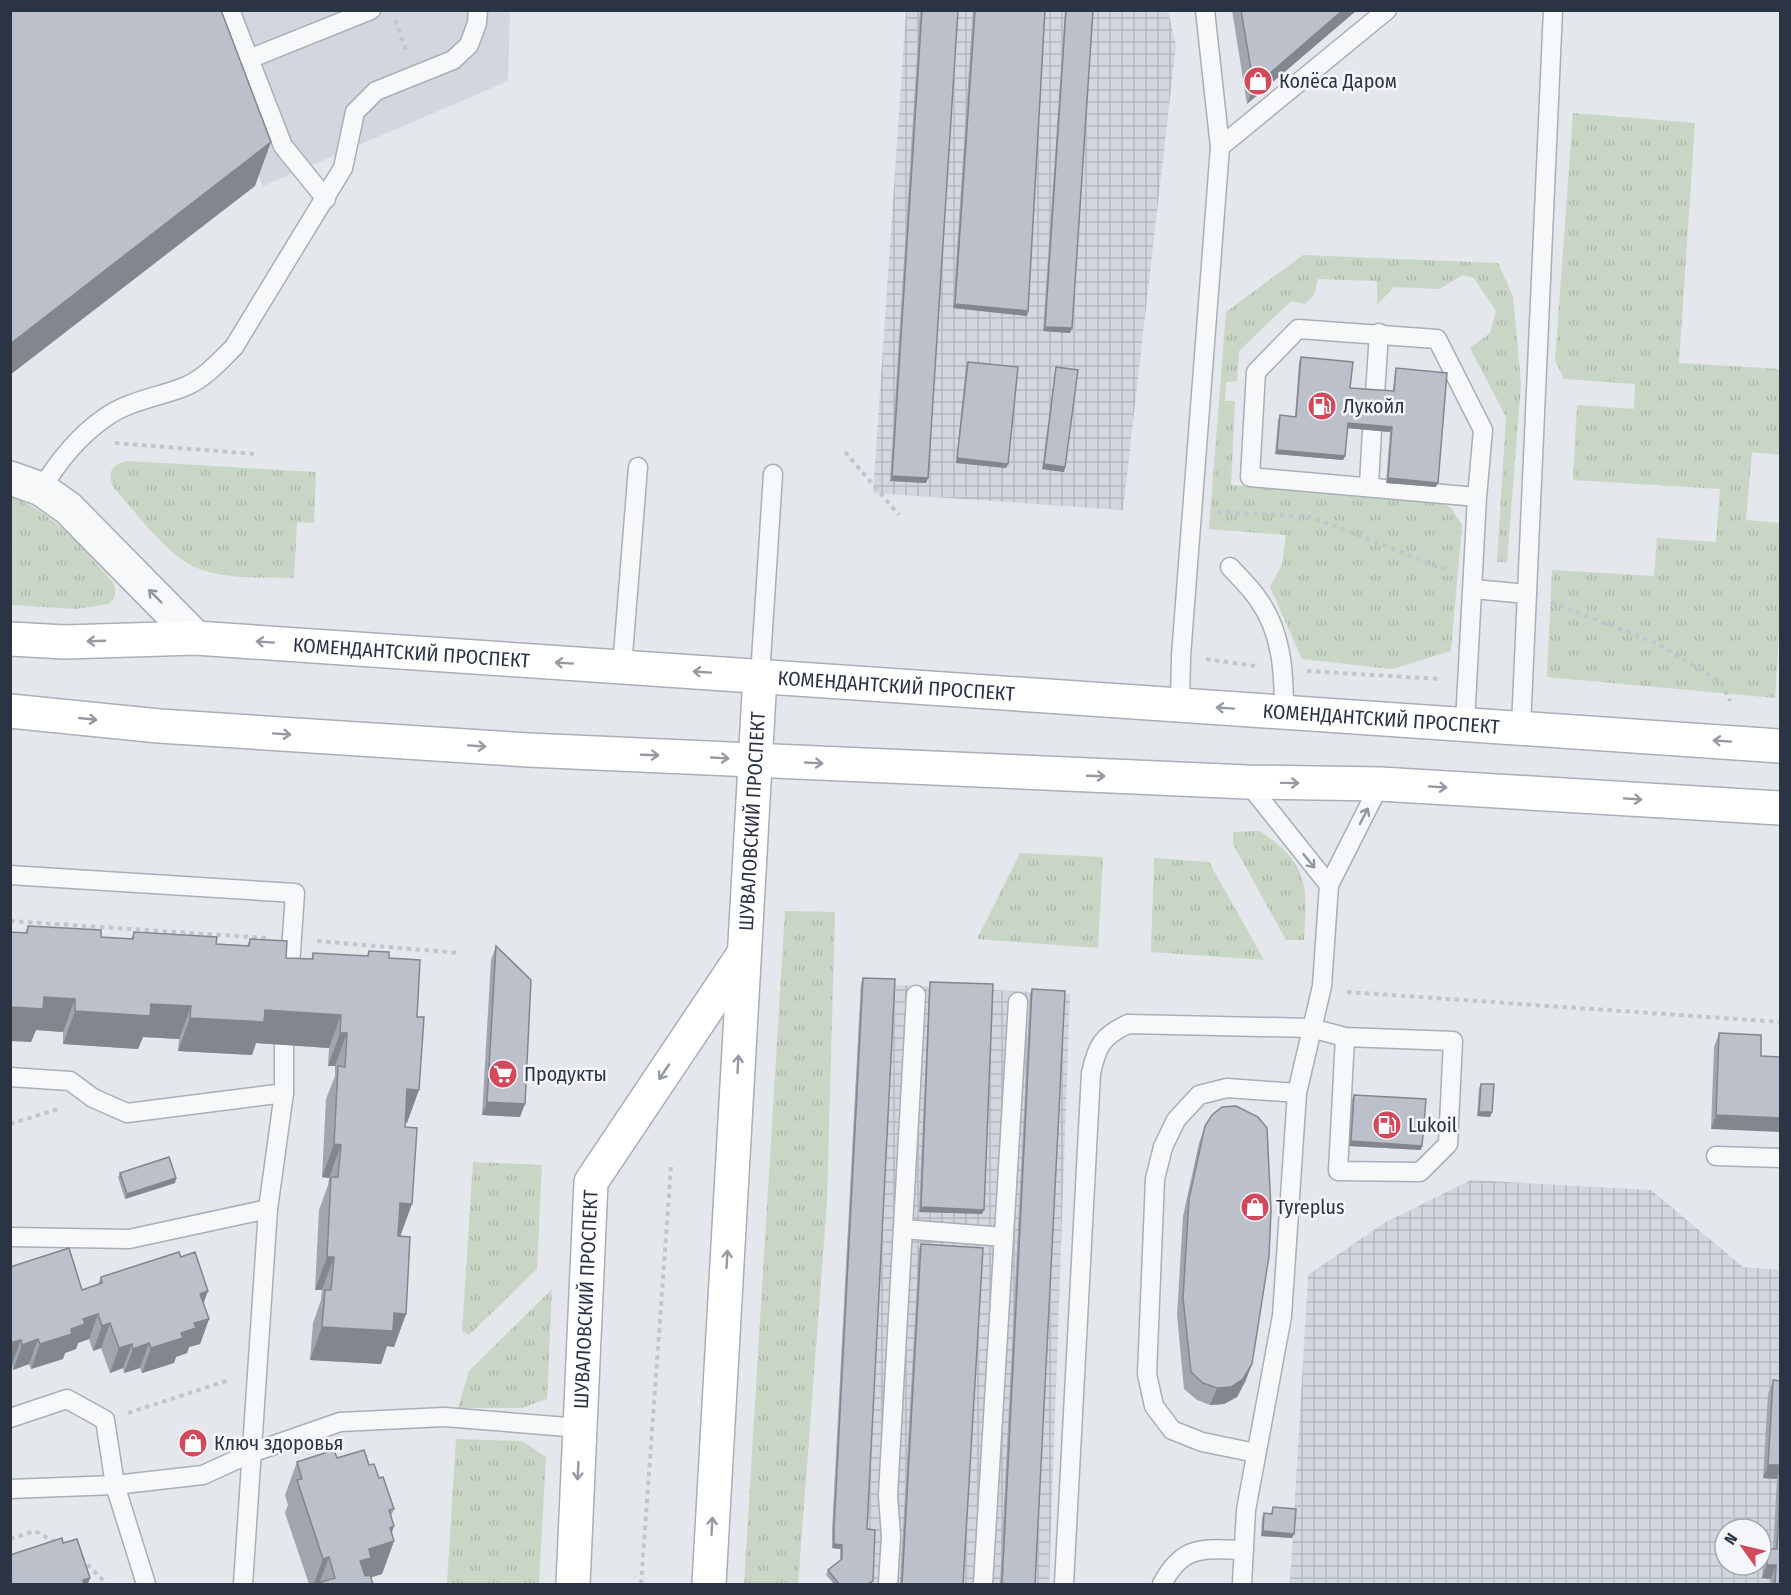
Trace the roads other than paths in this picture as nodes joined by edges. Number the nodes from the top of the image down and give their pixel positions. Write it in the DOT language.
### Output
graph roads {
  1 [pos="230,10"];
  2 [pos="371,10"];
  3 [pos="478,10"];
  4 [pos="1205,10"];
  5 [pos="1386,10"];
  6 [pos="1554,10"];
  7 [pos="249,59"];
  8 [pos="1220,147"];
  9 [pos="326,199"];
  10 [pos="1379,333"];
  11 [pos="1375,394"];
  12 [pos="1372,430"];
  13 [pos="638,468"];
  14 [pos="773,474"];
  15 [pos="10,478"];
  16 [pos="1369,485"];
  17 [pos="41,489"];
  18 [pos="1477,497"];
  19 [pos="1230,567"];
  20 [pos="1473,589"];
  21 [pos="1527,594"];
  22 [pos="196,638"];
  23 [pos="10,639"];
  24 [pos="622,667"];
  25 [pos="760,676"];
  26 [pos="1180,705"];
  27 [pos="10,711"];
  28 [pos="1284,712"];
  29 [pos="1466,723"];
  30 [pos="1521,727"];
  31 [pos="1780,746"];
  32 [pos="756,760"];
  33 [pos="1247,782"];
  34 [pos="1380,784"];
  35 [pos="1780,808"];
  36 [pos="10,875"];
  37 [pos="1329,885"];
  38 [pos="744,954"];
  39 [pos="289,991"];
  40 [pos="916,995"];
  41 [pos="1018,1002"];
  42 [pos="1311,1028"];
  43 [pos="1345,1037"];
  44 [pos="284,1045"];
  45 [pos="10,1077"];
  46 [pos="284,1093"];
  47 [pos="1297,1093"];
  48 [pos="1716,1156"];
  49 [pos="1780,1158"];
  50 [pos="268,1209"];
  51 [pos="903,1230"];
  52 [pos="1004,1236"];
  53 [pos="10,1238"];
  54 [pos="10,1418"];
  55 [pos="580,1428"];
  56 [pos="251,1453"];
  57 [pos="1256,1453"];
  58 [pos="115,1485"];
  59 [pos="10,1489"];
  60 [pos="1244,1550"];
  61 [pos="146,1584"];
  62 [pos="243,1584"];
  63 [pos="573,1584"];
  64 [pos="709,1584"];
  65 [pos="888,1584"];
  66 [pos="983,1584"];
  67 [pos="1064,1584"];
  68 [pos="1162,1584"];
  69 [pos="1242,1584"];
  1 -- 7 [label="lane"];
  2 -- 7 [label="lane"];
  3 -- 9 [label="lane"];
  4 -- 8 [label="lane"];
  5 -- 8 [label="lane"];
  6 -- 21 [label="lane"];
  7 -- 9 [label="lane"];
  8 -- 26 [label="lane"];
  9 -- 17 [label="lane"];
  10 -- 11 [label="lane"];
  10 -- 16 [label="lane"];
  10 -- 18 [label="lane"];
  12 -- 16 [label="lane"];
  13 -- 24 [label="lane"];
  14 -- 25 [label="lane, ШУВАЛОВСКИЙ ПРОСПЕКТ"];
  15 -- 17 [label="street"];
  16 -- 18 [label="lane"];
  22 -- 17 [label="street, one-way"];
  18 -- 20 [label="lane"];
  19 -- 28 [label="lane"];
  20 -- 21 [label="lane"];
  20 -- 29 [label="lane"];
  21 -- 30 [label="lane"];
  22 -- 23 [label="main road, КОМЕНДАНТСКИЙ ПРОСПЕКТ, one-way"];
  24 -- 22 [label="main road, КОМЕНДАНТСКИЙ ПРОСПЕКТ, one-way"];
  25 -- 24 [label="main road, КОМЕНДАНТСКИЙ ПРОСПЕКТ, one-way"];
  25 -- 26 [label="main road, КОМЕНДАНТСКИЙ ПРОСПЕКТ"];
  25 -- 32 [label="main road, ШУВАЛОВСКИЙ ПРОСПЕКТ"];
  28 -- 26 [label="main road, КОМЕНДАНТСКИЙ ПРОСПЕКТ, one-way"];
  27 -- 32 [label="main road, one-way"];
  28 -- 29 [label="main road, КОМЕНДАНТСКИЙ ПРОСПЕКТ"];
  29 -- 30 [label="main road, КОМЕНДАНТСКИЙ ПРОСПЕКТ"];
  31 -- 30 [label="main road, КОМЕНДАНТСКИЙ ПРОСПЕКТ, one-way"];
  32 -- 33 [label="main road, one-way"];
  32 -- 38 [label="main road, ШУВАЛОВСКИЙ ПРОСПЕКТ"];
  33 -- 34 [label="main road, one-way"];
  33 -- 37 [label="lane, one-way"];
  34 -- 35 [label="main road, one-way"];
  37 -- 34 [label="lane, one-way"];
  36 -- 39 [label="lane"];
  37 -- 42 [label="lane"];
  38 -- 55 [label="main road, ШУВАЛОВСКИЙ ПРОСПЕКТ, one-way"];
  64 -- 38 [label="main road, ШУВАЛОВСКИЙ ПРОСПЕКТ, one-way"];
  40 -- 51 [label="lane"];
  41 -- 52 [label="lane"];
  42 -- 43 [label="lane"];
  42 -- 47 [label="lane"];
  42 -- 67 [label="lane"];
  43 -- 43 [label="lane"];
  44 -- 46 [label="lane"];
  45 -- 46 [label="lane"];
  46 -- 50 [label="lane"];
  47 -- 57 [label="lane"];
  47 -- 57 [label="lane"];
  48 -- 49 [label="lane"];
  50 -- 53 [label="lane"];
  50 -- 56 [label="lane"];
  51 -- 52 [label="lane"];
  51 -- 65 [label="lane"];
  52 -- 66 [label="lane"];
  54 -- 58 [label="lane"];
  55 -- 56 [label="lane"];
  55 -- 63 [label="main road, ШУВАЛОВСКИЙ ПРОСПЕКТ, one-way"];
  56 -- 58 [label="lane"];
  56 -- 62 [label="lane"];
  57 -- 60 [label="lane"];
  58 -- 59 [label="lane"];
  58 -- 61 [label="lane"];
  60 -- 68 [label="lane"];
  60 -- 69 [label="lane"];
}
